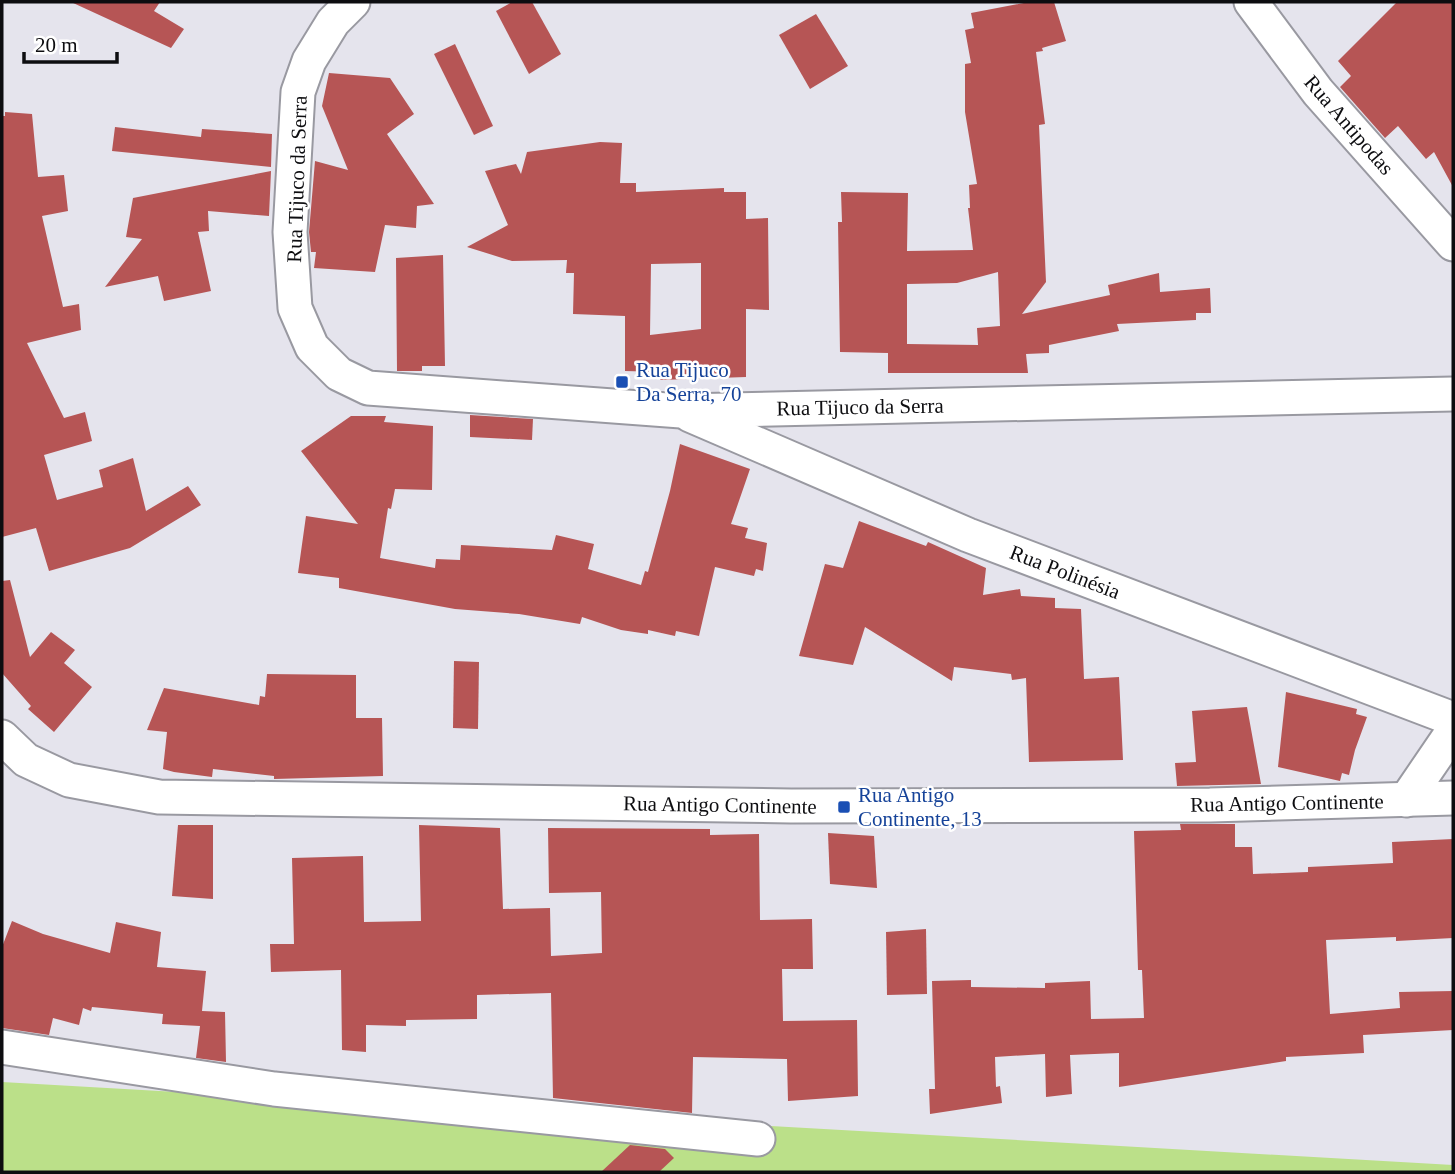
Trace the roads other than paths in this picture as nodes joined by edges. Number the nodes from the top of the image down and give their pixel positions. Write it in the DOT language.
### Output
graph roads {
  1 [pos="353,2"];
  2 [pos="1251,2"];
  3 [pos="1453,244"];
  4 [pos="1453,394"];
  5 [pos="681,411"];
  6 [pos="1453,719"];
  7 [pos="1453,731"];
  8 [pos="2,737"];
  9 [pos="1453,798"];
  10 [pos="1406,800"];
  11 [pos="2,1047"];
  12 [pos="758,1139"];
  1 -- 5 [label="street, Rua Tijuco da Serra"];
  2 -- 3 [label="street, Rua Antipodas"];
  4 -- 5 [label="street, Rua Tijuco da Serra"];
  5 -- 6 [label="street, Rua Polinésia"];
  7 -- 10 [label="street"];
  8 -- 10 [label="street, Rua Antigo Continente"];
  9 -- 10 [label="street, Rua Antigo Continente"];
  11 -- 12 [label="street"];
}
